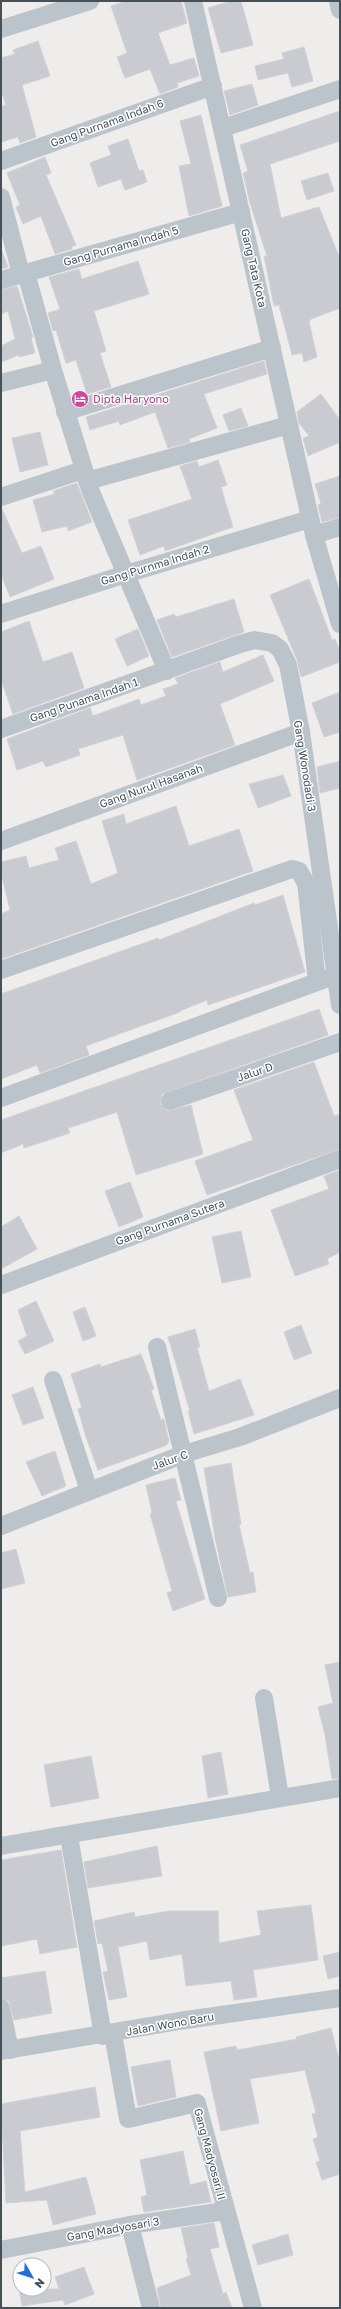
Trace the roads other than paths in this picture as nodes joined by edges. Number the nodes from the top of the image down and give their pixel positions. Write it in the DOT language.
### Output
graph roads {
  1 [pos="90,1"];
  2 [pos="193,1"];
  3 [pos="338,1"];
  4 [pos="340,10"];
  5 [pos="1,29"];
  6 [pos="213,86"];
  7 [pos="340,90"];
  8 [pos="223,128"];
  9 [pos="1,161"];
  10 [pos="1,197"];
  11 [pos="241,212"];
  12 [pos="24,273"];
  13 [pos="1,280"];
  14 [pos="272,348"];
  15 [pos="53,370"];
  16 [pos="1,384"];
  17 [pos="65,412"];
  18 [pos="289,425"];
  19 [pos="85,476"];
  20 [pos="1,497"];
  21 [pos="340,526"];
  22 [pos="312,527"];
  23 [pos="126,574"];
  24 [pos="1,614"];
  25 [pos="340,624"];
  26 [pos="167,671"];
  27 [pos="1,729"];
  28 [pos="301,732"];
  29 [pos="1,841"];
  30 [pos="1,970"];
  31 [pos="336,976"];
  32 [pos="317,982"];
  33 [pos="340,1005"];
  34 [pos="340,1042"];
  35 [pos="1,1098"];
  36 [pos="170,1101"];
  37 [pos="340,1159"];
  38 [pos="1,1285"];
  39 [pos="157,1347"];
  40 [pos="53,1380"];
  41 [pos="340,1398"];
  42 [pos="184,1454"];
  43 [pos="89,1491"];
  44 [pos="1,1526"];
  45 [pos="218,1598"];
  46 [pos="264,1698"];
  47 [pos="340,1788"];
  48 [pos="280,1797"];
  49 [pos="69,1836"];
  50 [pos="1,1846"];
  51 [pos="340,1998"];
  52 [pos="1,2008"];
  53 [pos="108,2035"];
  54 [pos="5,2051"];
  55 [pos="225,2211"];
  56 [pos="130,2225"];
  57 [pos="1,2250"];
  58 [pos="151,2308"];
  59 [pos="253,2308"];
  1 -- 5 [label="street"];
  2 -- 6 [label="street, Gang Tata Kota"];
  3 -- 4 [label="street"];
  6 -- 8 [label="street, Gang Tata Kota"];
  6 -- 9 [label="street, Gang Purnama Indah 6"];
  7 -- 8 [label="street"];
  8 -- 11 [label="street, Gang Tata Kota"];
  10 -- 12 [label="street"];
  11 -- 12 [label="street, Gang Purnama Indah 5"];
  11 -- 14 [label="street, Gang Tata Kota"];
  12 -- 13 [label="street, Gang Purnama Indah 5"];
  12 -- 15 [label="street"];
  14 -- 17 [label="street"];
  14 -- 18 [label="street, Gang Tata Kota"];
  15 -- 16 [label="street"];
  15 -- 17 [label="street"];
  17 -- 19 [label="street"];
  18 -- 19 [label="street"];
  18 -- 22 [label="street, Gang Tata Kota"];
  19 -- 20 [label="street"];
  19 -- 23 [label="street"];
  21 -- 22 [label="street, Gang Purnma Indah 2"];
  22 -- 23 [label="street, Gang Purnma Indah 2"];
  22 -- 25 [label="street, Gang Tata Kota"];
  23 -- 24 [label="street, Gang Purnma Indah 2"];
  23 -- 26 [label="street"];
  26 -- 27 [label="street, Gang Punama Indah 1"];
  26 -- 28 [label="street, Gang Wonodadi 3"];
  28 -- 29 [label="street, Gang Nurul Hasanah"];
  28 -- 31 [label="street, Gang Wonodadi 3"];
  30 -- 32 [label="street"];
  31 -- 32 [label="street"];
  31 -- 33 [label="street, Gang Wonodadi 3"];
  32 -- 35 [label="street"];
  34 -- 36 [label="street, Jalur D"];
  37 -- 38 [label="street, Gang Purnama Sutera"];
  39 -- 42 [label="street"];
  40 -- 43 [label="street"];
  41 -- 42 [label="street, Jalur C"];
  42 -- 43 [label="street, Jalur C"];
  42 -- 45 [label="street"];
  43 -- 44 [label="street, Jalur C"];
  46 -- 48 [label="street"];
  47 -- 48 [label="street"];
  48 -- 49 [label="street"];
  49 -- 50 [label="street"];
  49 -- 53 [label="street"];
  51 -- 53 [label="street, Jalan Wono Baru"];
  52 -- 54 [label="street"];
  53 -- 54 [label="street, Jalan Wono Baru"];
  53 -- 55 [label="street, Gang Madyosari II"];
  55 -- 56 [label="street, Gang Madyosari 3"];
  55 -- 59 [label="street, Gang Madyosari II"];
  56 -- 57 [label="street, Gang Madyosari 3"];
  56 -- 58 [label="street"];
}
